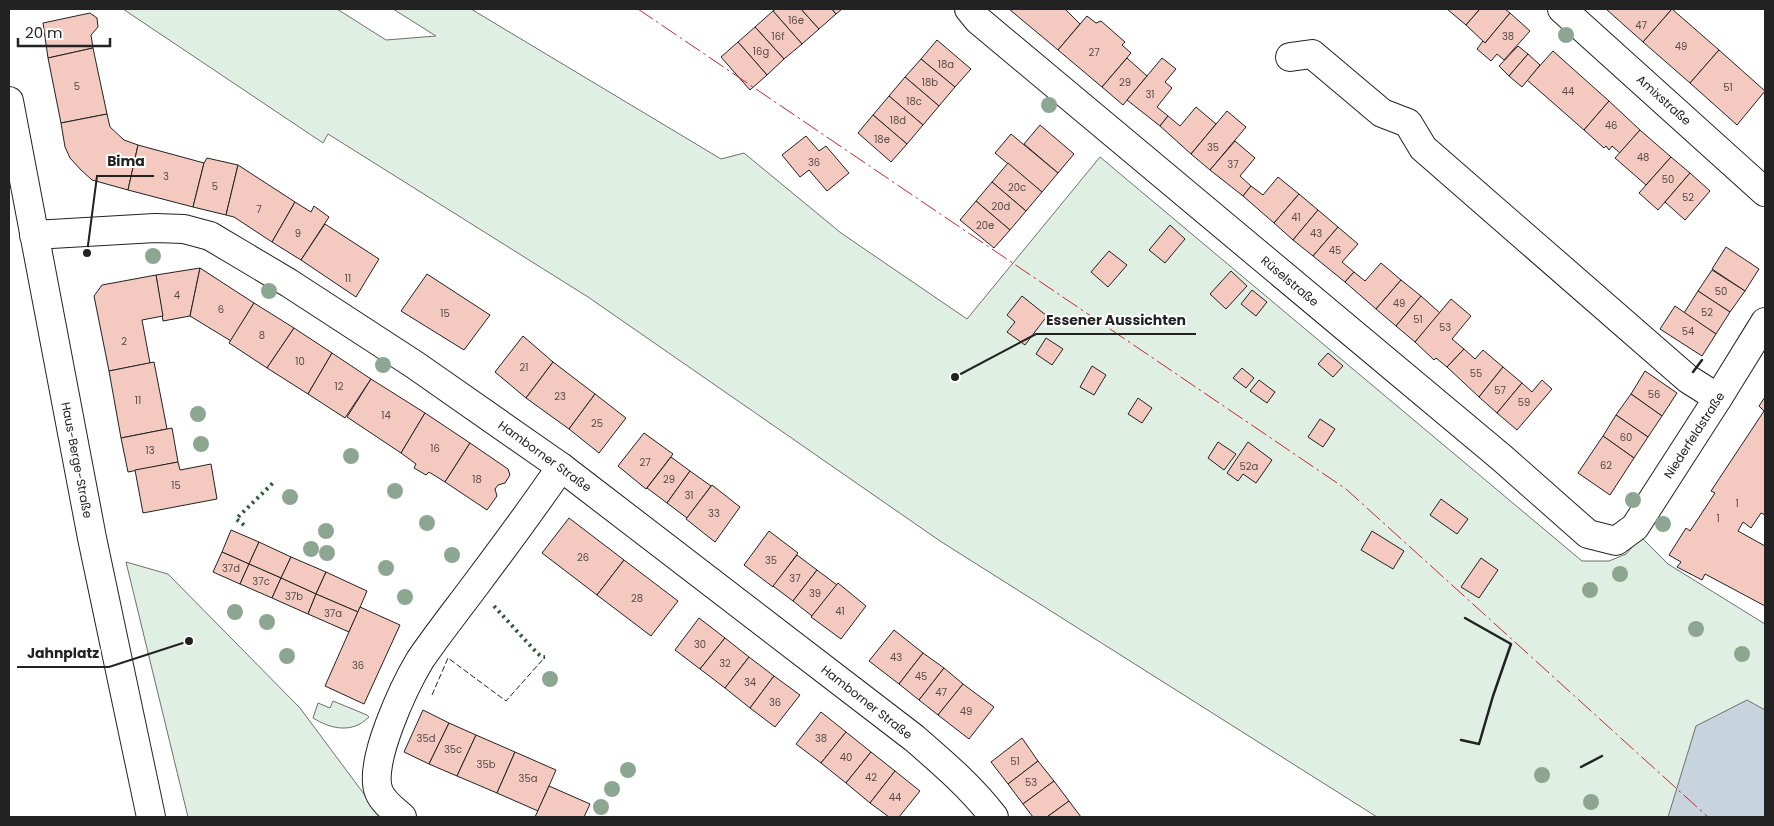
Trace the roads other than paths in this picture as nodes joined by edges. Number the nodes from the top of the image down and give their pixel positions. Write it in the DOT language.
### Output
graph roads {
  1 [pos="969,9"];
  2 [pos="1562,9"];
  3 [pos="1290,56"];
  4 [pos="9,102"];
  5 [pos="1765,192"];
  6 [pos="34,235"];
  7 [pos="1765,322"];
  8 [pos="1718,398"];
  9 [pos="561,467"];
  10 [pos="1616,541"];
  11 [pos="151,817"];
  12 [pos="402,817"];
  13 [pos="994,817"];
  1 -- 10 [label="street, Rüselstraße"];
  2 -- 5 [label="street, Amixstraße"];
  3 -- 8 [label="street"];
  4 -- 6 [label="street, Haus-Berge-Straße"];
  6 -- 9 [label="street, Hamborner Straße"];
  6 -- 11 [label="street, Haus-Berge-Straße"];
  7 -- 8 [label="street, Niederfeldstraße"];
  8 -- 10 [label="street, Niederfeldstraße"];
  9 -- 12 [label="street"];
  9 -- 13 [label="street, Hamborner Straße"];
}
